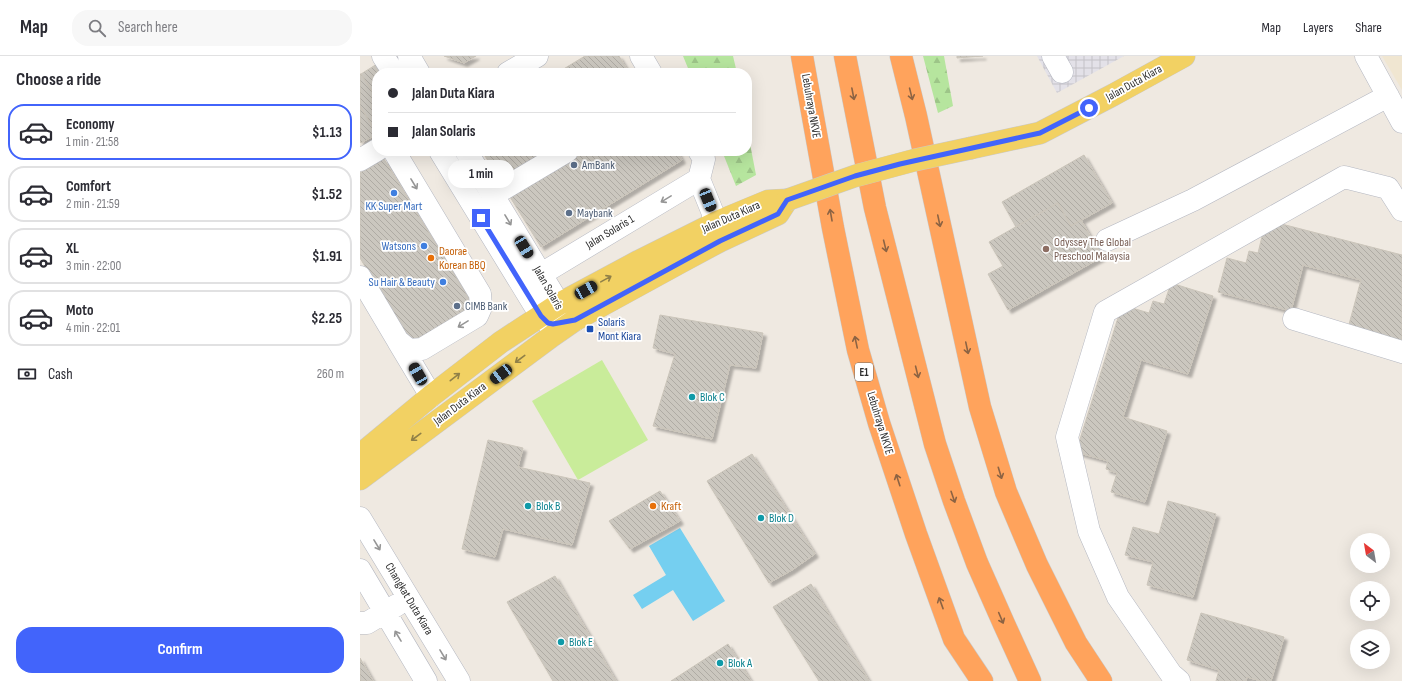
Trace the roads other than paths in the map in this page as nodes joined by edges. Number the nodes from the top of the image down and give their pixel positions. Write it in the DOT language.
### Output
graph roads {
  1 [pos="383,56"];
  2 [pos="409,56"];
  3 [pos="537,56"];
  4 [pos="641,56"];
  5 [pos="802,56"];
  6 [pos="846,56"];
  7 [pos="901,56"];
  8 [pos="1184,56"];
  9 [pos="1366,56"];
  10 [pos="391,68"];
  11 [pos="417,68"];
  12 [pos="517,68"];
  13 [pos="649,68"];
  14 [pos="1388,96"];
  15 [pos="1402,122"];
  16 [pos="372,153"];
  17 [pos="397,156"];
  18 [pos="443,156"];
  19 [pos="469,156"];
  20 [pos="559,156"];
  21 [pos="702,156"];
  22 [pos="360,160"];
  23 [pos="699,179"];
  24 [pos="493,195"];
  25 [pos="787,200"];
  26 [pos="1402,210"];
  27 [pos="715,223"];
  28 [pos="1108,240"];
  29 [pos="540,274"];
  30 [pos="360,277"];
  31 [pos="522,286"];
  32 [pos="1294,319"];
  33 [pos="557,320"];
  34 [pos="398,341"];
  35 [pos="1402,352"];
  36 [pos="431,396"];
  37 [pos="360,455"];
  38 [pos="360,479"];
  39 [pos="360,518"];
  40 [pos="393,572"];
  41 [pos="363,583"];
  42 [pos="409,598"];
  43 [pos="385,612"];
  44 [pos="360,623"];
  45 [pos="954,639"];
  46 [pos="426,681"];
  47 [pos="459,681"];
  48 [pos="970,681"];
  49 [pos="982,681"];
  50 [pos="1030,681"];
  51 [pos="1101,681"];
  52 [pos="1179,681"];
  1 -- 10 [label="street"];
  2 -- 11 [label="street"];
  3 -- 12 [label="street"];
  4 -- 13 [label="street"];
  45 -- 5 [label="highway, Lebuhraya NKVE / E1, one-way"];
  6 -- 50 [label="highway, one-way"];
  7 -- 51 [label="highway, one-way"];
  8 -- 25 [label="main road, Jalan Duta Kiara, bridge"];
  9 -- 14 [label="street"];
  14 -- 15 [label="street"];
  14 -- 28 [label="street"];
  16 -- 22 [label="street"];
  17 -- 34 [label="street, one-way"];
  18 -- 31 [label="street, Jalan Solaris"];
  19 -- 24 [label="street, Jalan Solaris"];
  20 -- 24 [label="street"];
  21 -- 23 [label="street"];
  23 -- 27 [label="street"];
  23 -- 29 [label="street, Jalan Solaris 1, one-way"];
  24 -- 29 [label="street, Jalan Solaris, one-way"];
  25 -- 27 [label="main road, Jalan Duta Kiara"];
  25 -- 33 [label="main road, Jalan Duta Kiara"];
  26 -- 52 [label="street"];
  33 -- 27 [label="main road, Jalan Duta Kiara, one-way"];
  29 -- 31 [label="street, Jalan Solaris 1"];
  29 -- 33 [label="street, Jalan Solaris"];
  30 -- 34 [label="street"];
  31 -- 33 [label="street, Jalan Solaris"];
  32 -- 35 [label="street"];
  36 -- 33 [label="main road, Jalan Duta Kiara, one-way"];
  33 -- 38 [label="main road, Jalan Duta Kiara, one-way"];
  34 -- 36 [label="street"];
  36 -- 37 [label="main road, Jalan Duta Kiara"];
  39 -- 40 [label="street, Changkat Duta Kiara, one-way"];
  40 -- 41 [label="street"];
  40 -- 42 [label="street, Changkat Duta Kiara"];
  41 -- 43 [label="street"];
  42 -- 43 [label="street"];
  42 -- 47 [label="street, Changkat Duta Kiara, one-way"];
  43 -- 44 [label="street"];
  46 -- 43 [label="street, one-way"];
  45 -- 48 [label="highway"];
  45 -- 49 [label="highway, Lebuhraya NKVE / E1"];
}
